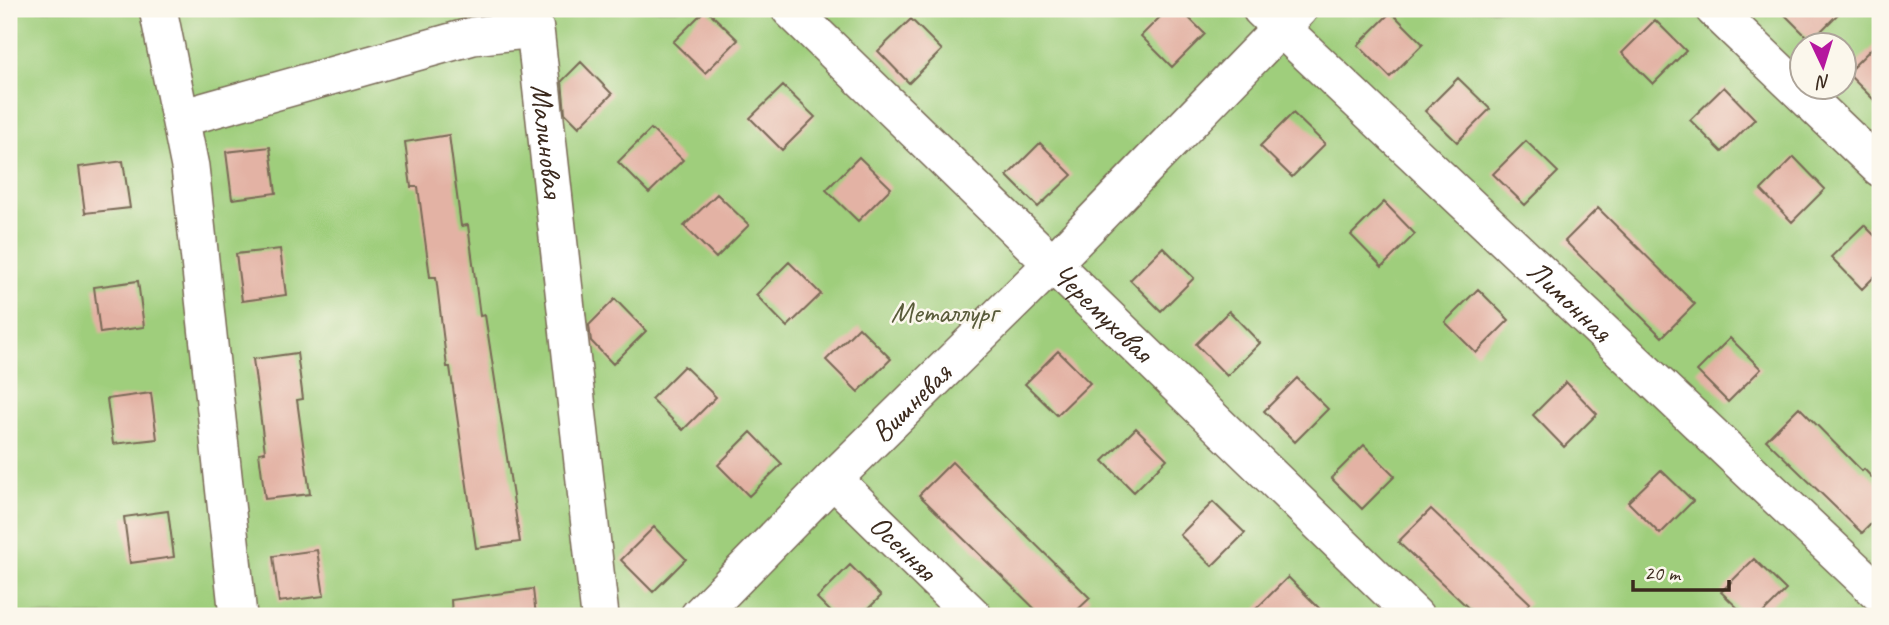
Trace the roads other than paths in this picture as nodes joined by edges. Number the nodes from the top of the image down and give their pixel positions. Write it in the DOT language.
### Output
graph roads {
  1 [pos="158,9"];
  2 [pos="790,9"];
  3 [pos="1714,9"];
  4 [pos="1280,15"];
  5 [pos="181,118"];
  6 [pos="1880,168"];
  7 [pos="1051,265"];
  8 [pos="833,478"];
  9 [pos="1880,594"];
  10 [pos="238,616"];
  11 [pos="600,616"];
  12 [pos="699,616"];
  13 [pos="973,616"];
  14 [pos="1416,616"];
  1 -- 5 [label="street"];
  2 -- 7 [label="street, Черемуховая"];
  3 -- 6 [label="street"];
  4 -- 7 [label="street, Вишневая"];
  4 -- 9 [label="street, Лимонная"];
  5 -- 10 [label="street"];
  5 -- 11 [label="street, Малиновая"];
  7 -- 8 [label="street, Вишневая"];
  7 -- 14 [label="street, Черемуховая"];
  8 -- 12 [label="street, Вишневая"];
  8 -- 13 [label="street, Осенняя"];
}
